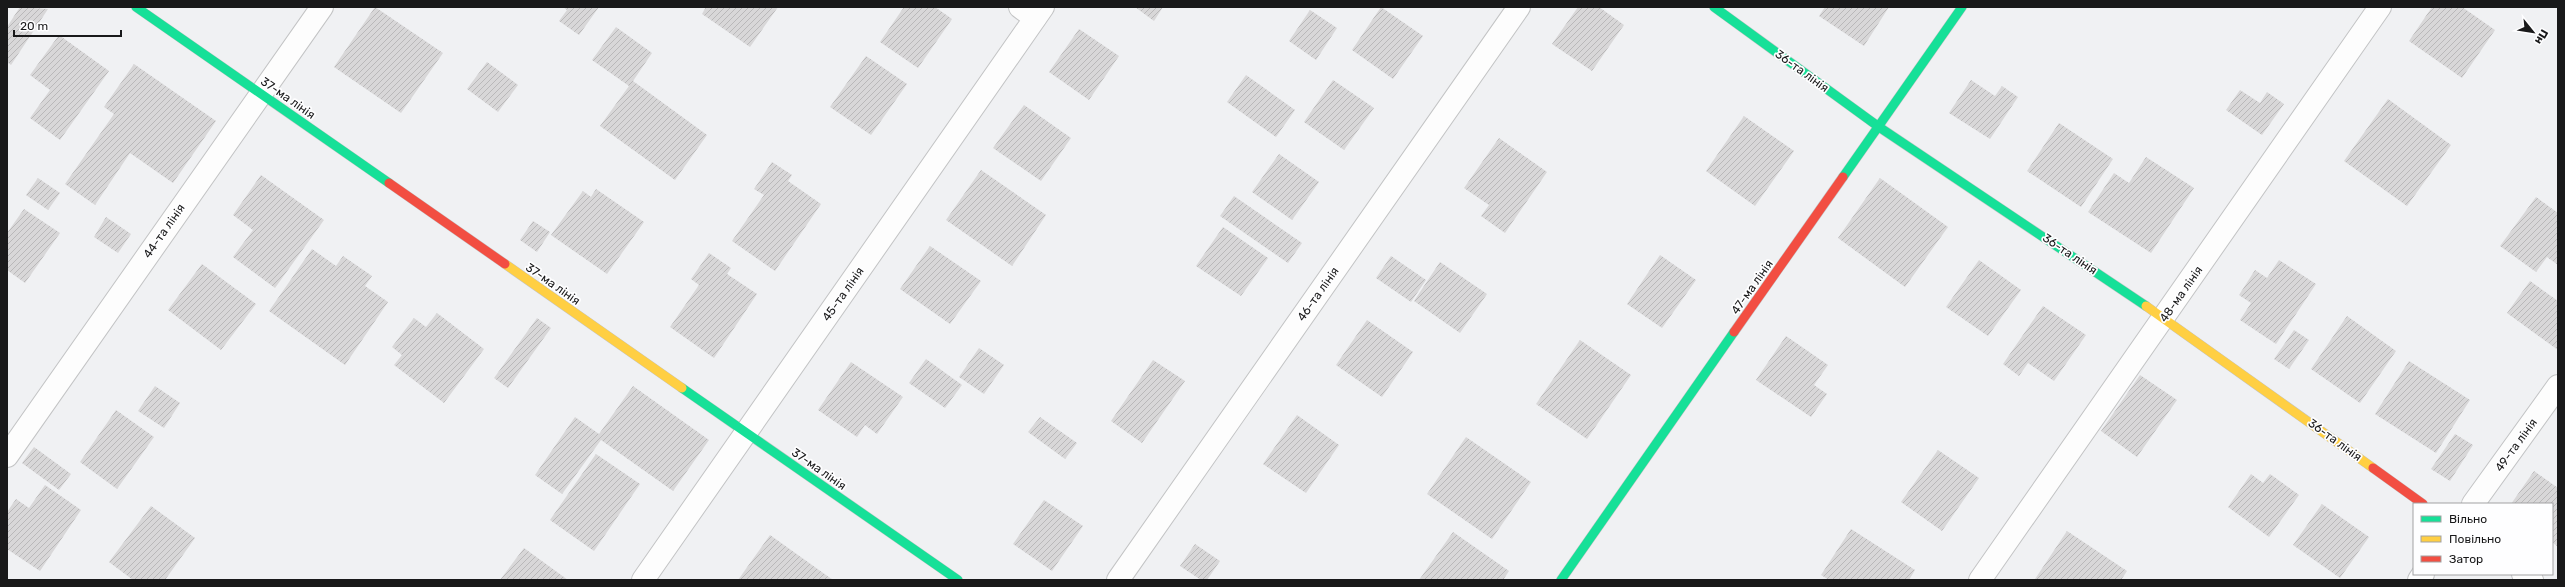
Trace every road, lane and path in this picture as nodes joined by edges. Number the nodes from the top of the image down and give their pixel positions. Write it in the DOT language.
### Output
graph roads {
  1 [pos="136,7"];
  2 [pos="322,7"];
  3 [pos="1519,7"];
  4 [pos="1714,7"];
  5 [pos="1962,7"];
  6 [pos="2380,7"];
  7 [pos="1033,10"];
  8 [pos="260,94"];
  9 [pos="1879,127"];
  10 [pos="2165,318"];
  11 [pos="2558,386"];
  12 [pos="746,433"];
  13 [pos="7,456"];
  14 [pos="2422,503"];
  15 [pos="2474,503"];
  16 [pos="643,580"];
  17 [pos="958,580"];
  18 [pos="1118,580"];
  19 [pos="1561,580"];
  20 [pos="1980,580"];
  1 -- 8 [label="street, 37-ма лінія"];
  2 -- 8 [label="street, 44-та лінія"];
  3 -- 18 [label="street, 46-та лінія"];
  4 -- 9 [label="street, 36-та лінія"];
  5 -- 9 [label="street, 47-ма лінія"];
  6 -- 10 [label="street, 48-ма лінія"];
  7 -- 12 [label="street, 45-та лінія"];
  8 -- 12 [label="street, 37-ма лінія"];
  8 -- 13 [label="street, 44-та лінія"];
  9 -- 10 [label="street, 36-та лінія"];
  9 -- 19 [label="street, 47-ма лінія"];
  10 -- 14 [label="street, 36-та лінія"];
  10 -- 20 [label="street, 48-ма лінія"];
  11 -- 15 [label="street, 49-та лінія"];
  12 -- 16 [label="street, 45-та лінія"];
  12 -- 17 [label="street, 37-ма лінія"];
}
